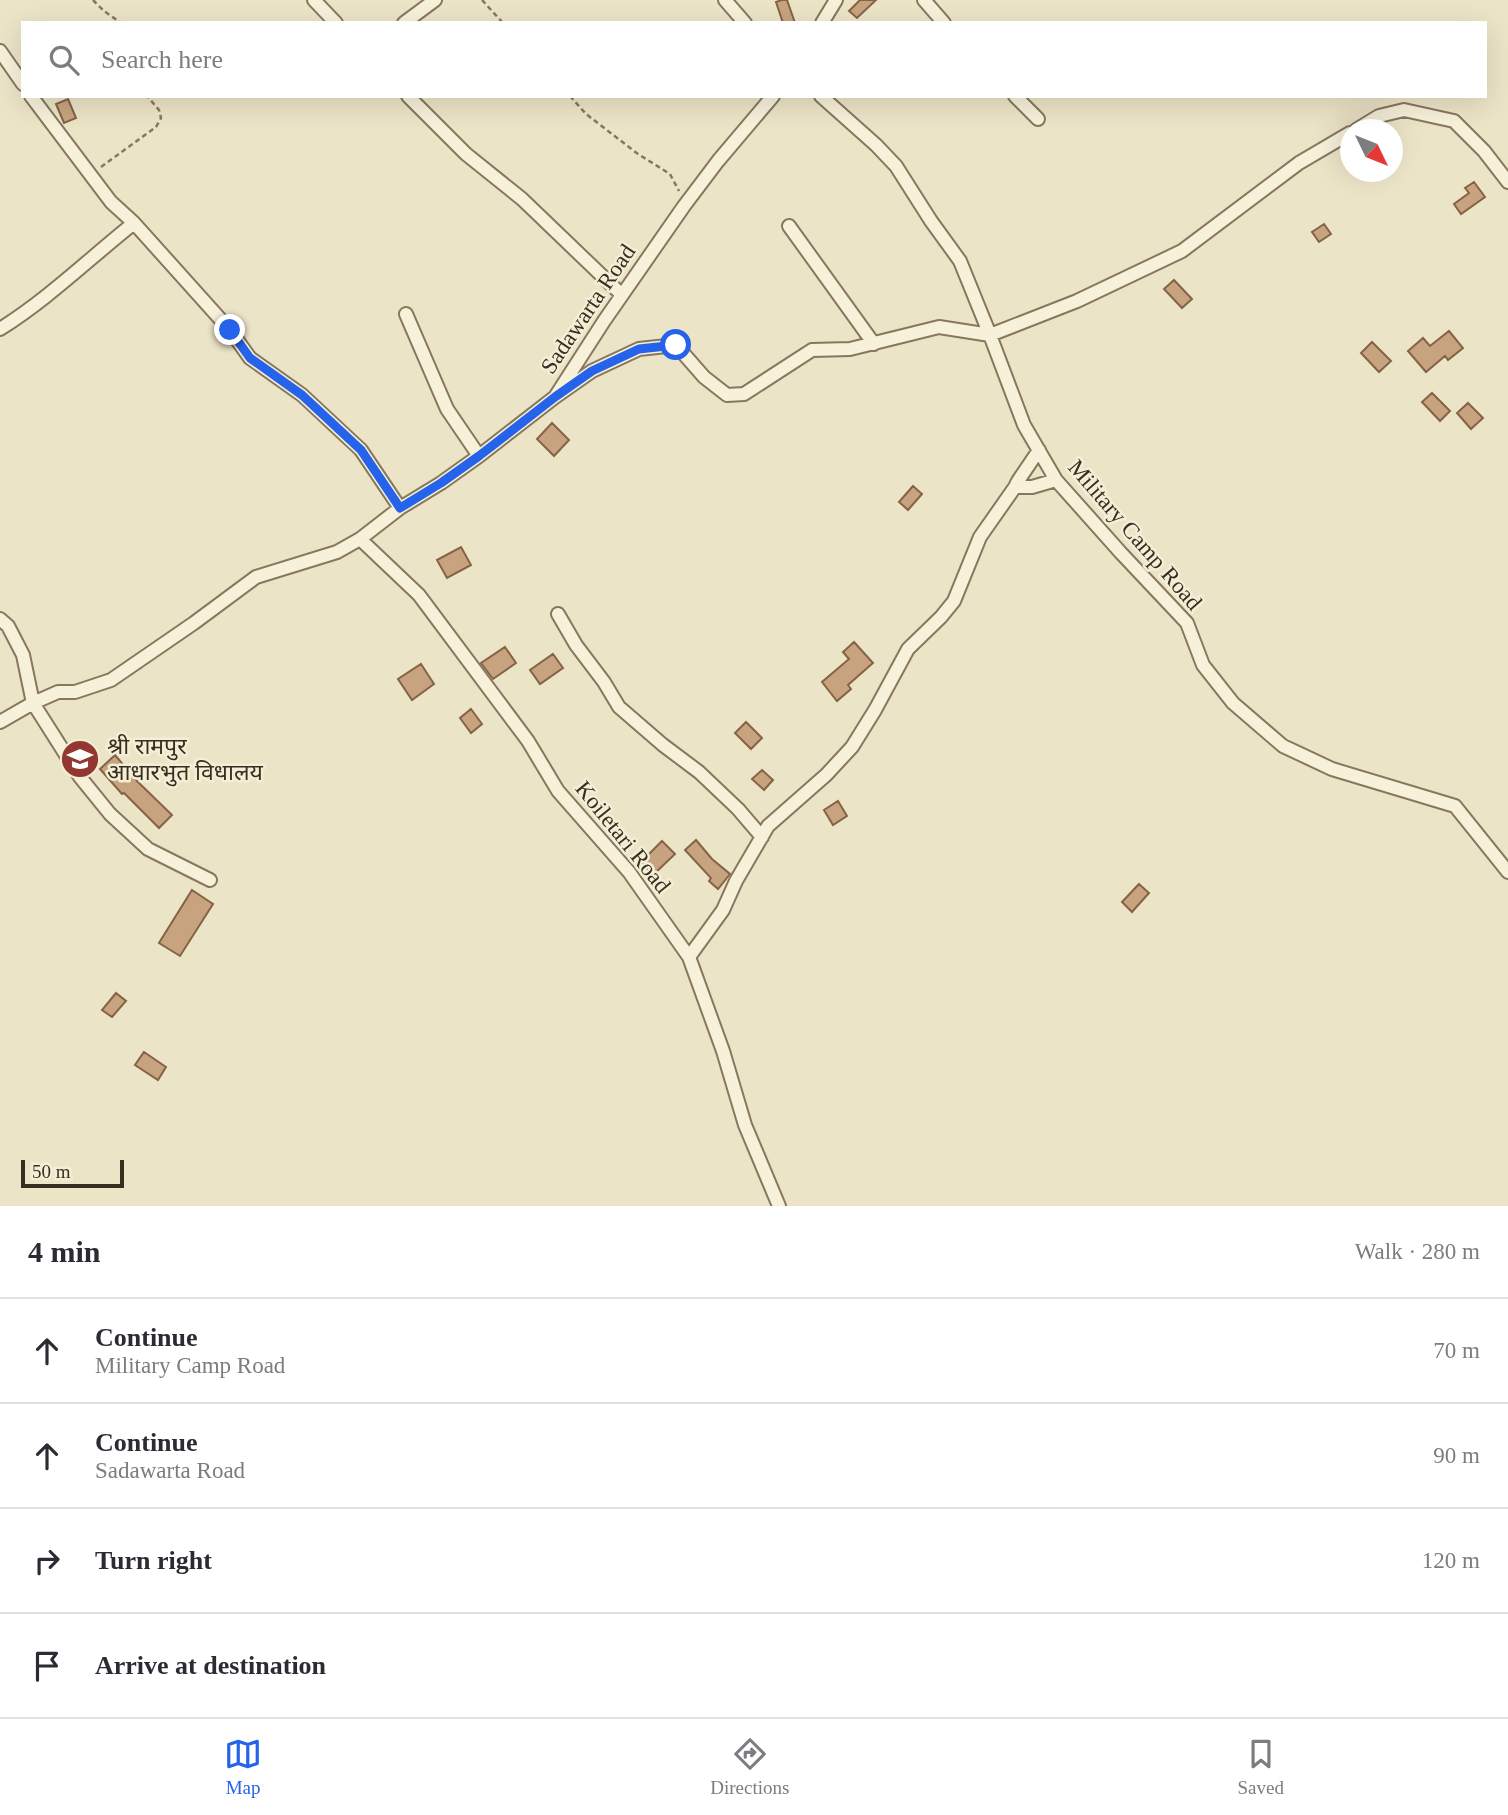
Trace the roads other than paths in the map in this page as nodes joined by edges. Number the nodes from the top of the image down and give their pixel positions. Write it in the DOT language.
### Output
graph roads {
  1 [pos="314,0"];
  2 [pos="435,0"];
  3 [pos="725,0"];
  4 [pos="836,0"];
  5 [pos="923,0"];
  6 [pos="334,21"];
  7 [pos="407,21"];
  8 [pos="743,21"];
  9 [pos="823,21"];
  10 [pos="942,21"];
  11 [pos="0,51"];
  12 [pos="21,81"];
  13 [pos="32,98"];
  14 [pos="410,98"];
  15 [pos="771,98"];
  16 [pos="823,98"];
  17 [pos="1017,98"];
  18 [pos="1038,119"];
  19 [pos="1374,119"];
  20 [pos="1340,139"];
  21 [pos="1508,182"];
  22 [pos="134,223"];
  23 [pos="789,226"];
  24 [pos="622,295"];
  25 [pos="406,314"];
  26 [pos="0,329"];
  27 [pos="990,335"];
  28 [pos="874,344"];
  29 [pos="555,397"];
  30 [pos="1039,450"];
  31 [pos="479,456"];
  32 [pos="1056,480"];
  33 [pos="1015,487"];
  34 [pos="400,508"];
  35 [pos="360,539"];
  36 [pos="558,614"];
  37 [pos="0,619"];
  38 [pos="33,703"];
  39 [pos="0,722"];
  40 [pos="762,838"];
  41 [pos="1508,872"];
  42 [pos="210,880"];
  43 [pos="689,957"];
  44 [pos="779,1206"];
  1 -- 6 [label="street"];
  2 -- 7 [label="street"];
  3 -- 8 [label="street"];
  4 -- 9 [label="street"];
  5 -- 10 [label="street"];
  11 -- 12 [label="street"];
  13 -- 22 [label="street"];
  14 -- 24 [label="street"];
  15 -- 24 [label="street, Sadawarta Road"];
  16 -- 27 [label="street, Military Camp Road"];
  17 -- 18 [label="street"];
  19 -- 21 [label="street"];
  20 -- 27 [label="street"];
  22 -- 26 [label="street"];
  22 -- 34 [label="street"];
  23 -- 28 [label="street"];
  24 -- 29 [label="street, Sadawarta Road"];
  25 -- 31 [label="street"];
  27 -- 28 [label="street"];
  27 -- 30 [label="street, Military Camp Road"];
  28 -- 29 [label="street"];
  29 -- 31 [label="street, Sadawarta Road"];
  30 -- 32 [label="street, Military Camp Road"];
  30 -- 33 [label="street"];
  31 -- 34 [label="street, Sadawarta Road"];
  32 -- 33 [label="street"];
  32 -- 41 [label="street, Military Camp Road"];
  33 -- 40 [label="street"];
  34 -- 35 [label="street, Sadawarta Road"];
  35 -- 38 [label="street, Sadawarta Road"];
  35 -- 43 [label="street, Koiletari Road"];
  36 -- 40 [label="street"];
  37 -- 38 [label="street"];
  38 -- 39 [label="street, Sadawarta Road"];
  38 -- 42 [label="street"];
  40 -- 43 [label="street"];
  43 -- 44 [label="street, Koiletari Road"];
}
